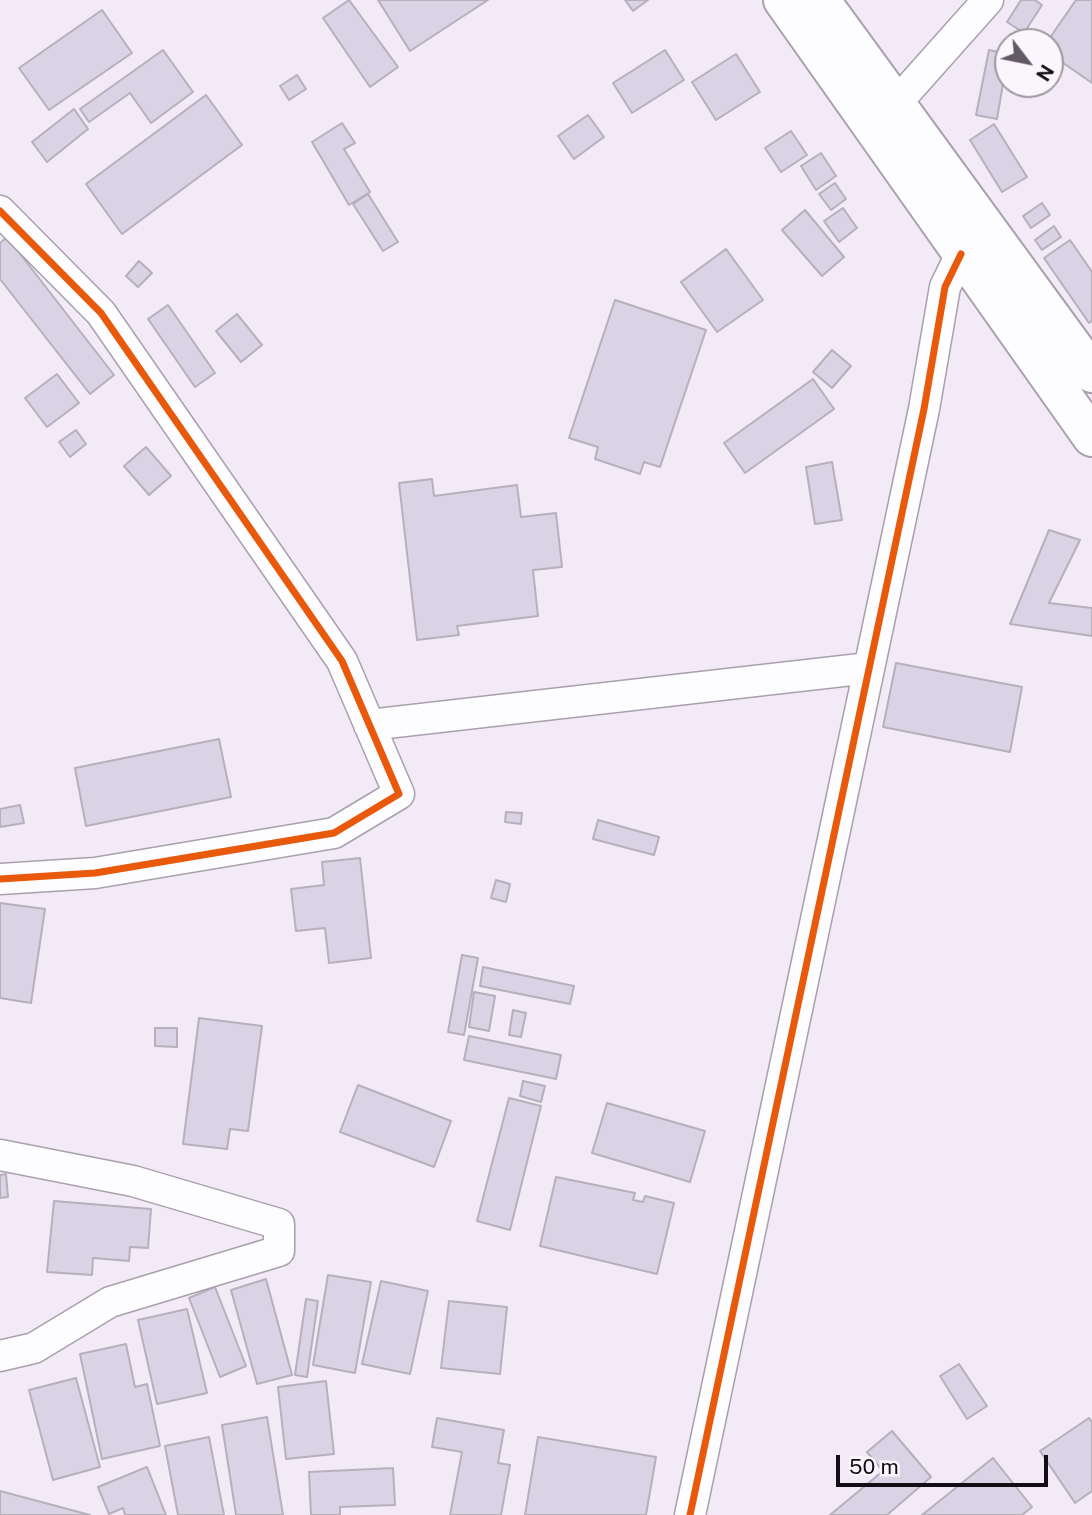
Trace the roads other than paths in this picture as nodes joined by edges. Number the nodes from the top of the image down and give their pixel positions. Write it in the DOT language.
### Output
graph roads {
  1 [pos="783,0"];
  2 [pos="820,0"];
  3 [pos="988,0"];
  4 [pos="884,117"];
  5 [pos="0,211"];
  6 [pos="961,254"];
  7 [pos="1092,373"];
  8 [pos="1092,437"];
  9 [pos="869,668"];
  10 [pos="369,725"];
  11 [pos="0,879"];
  12 [pos="0,1155"];
  13 [pos="0,1356"];
  14 [pos="690,1515"];
  1 -- 4 [label="main road"];
  2 -- 4 [label="main road"];
  3 -- 4 [label="street"];
  4 -- 6 [label="main road"];
  4 -- 7 [label="main road"];
  5 -- 10 [label="street"];
  6 -- 8 [label="main road"];
  6 -- 9 [label="street"];
  9 -- 10 [label="street"];
  9 -- 14 [label="street"];
  10 -- 11 [label="street"];
  12 -- 13 [label="street"];
}
